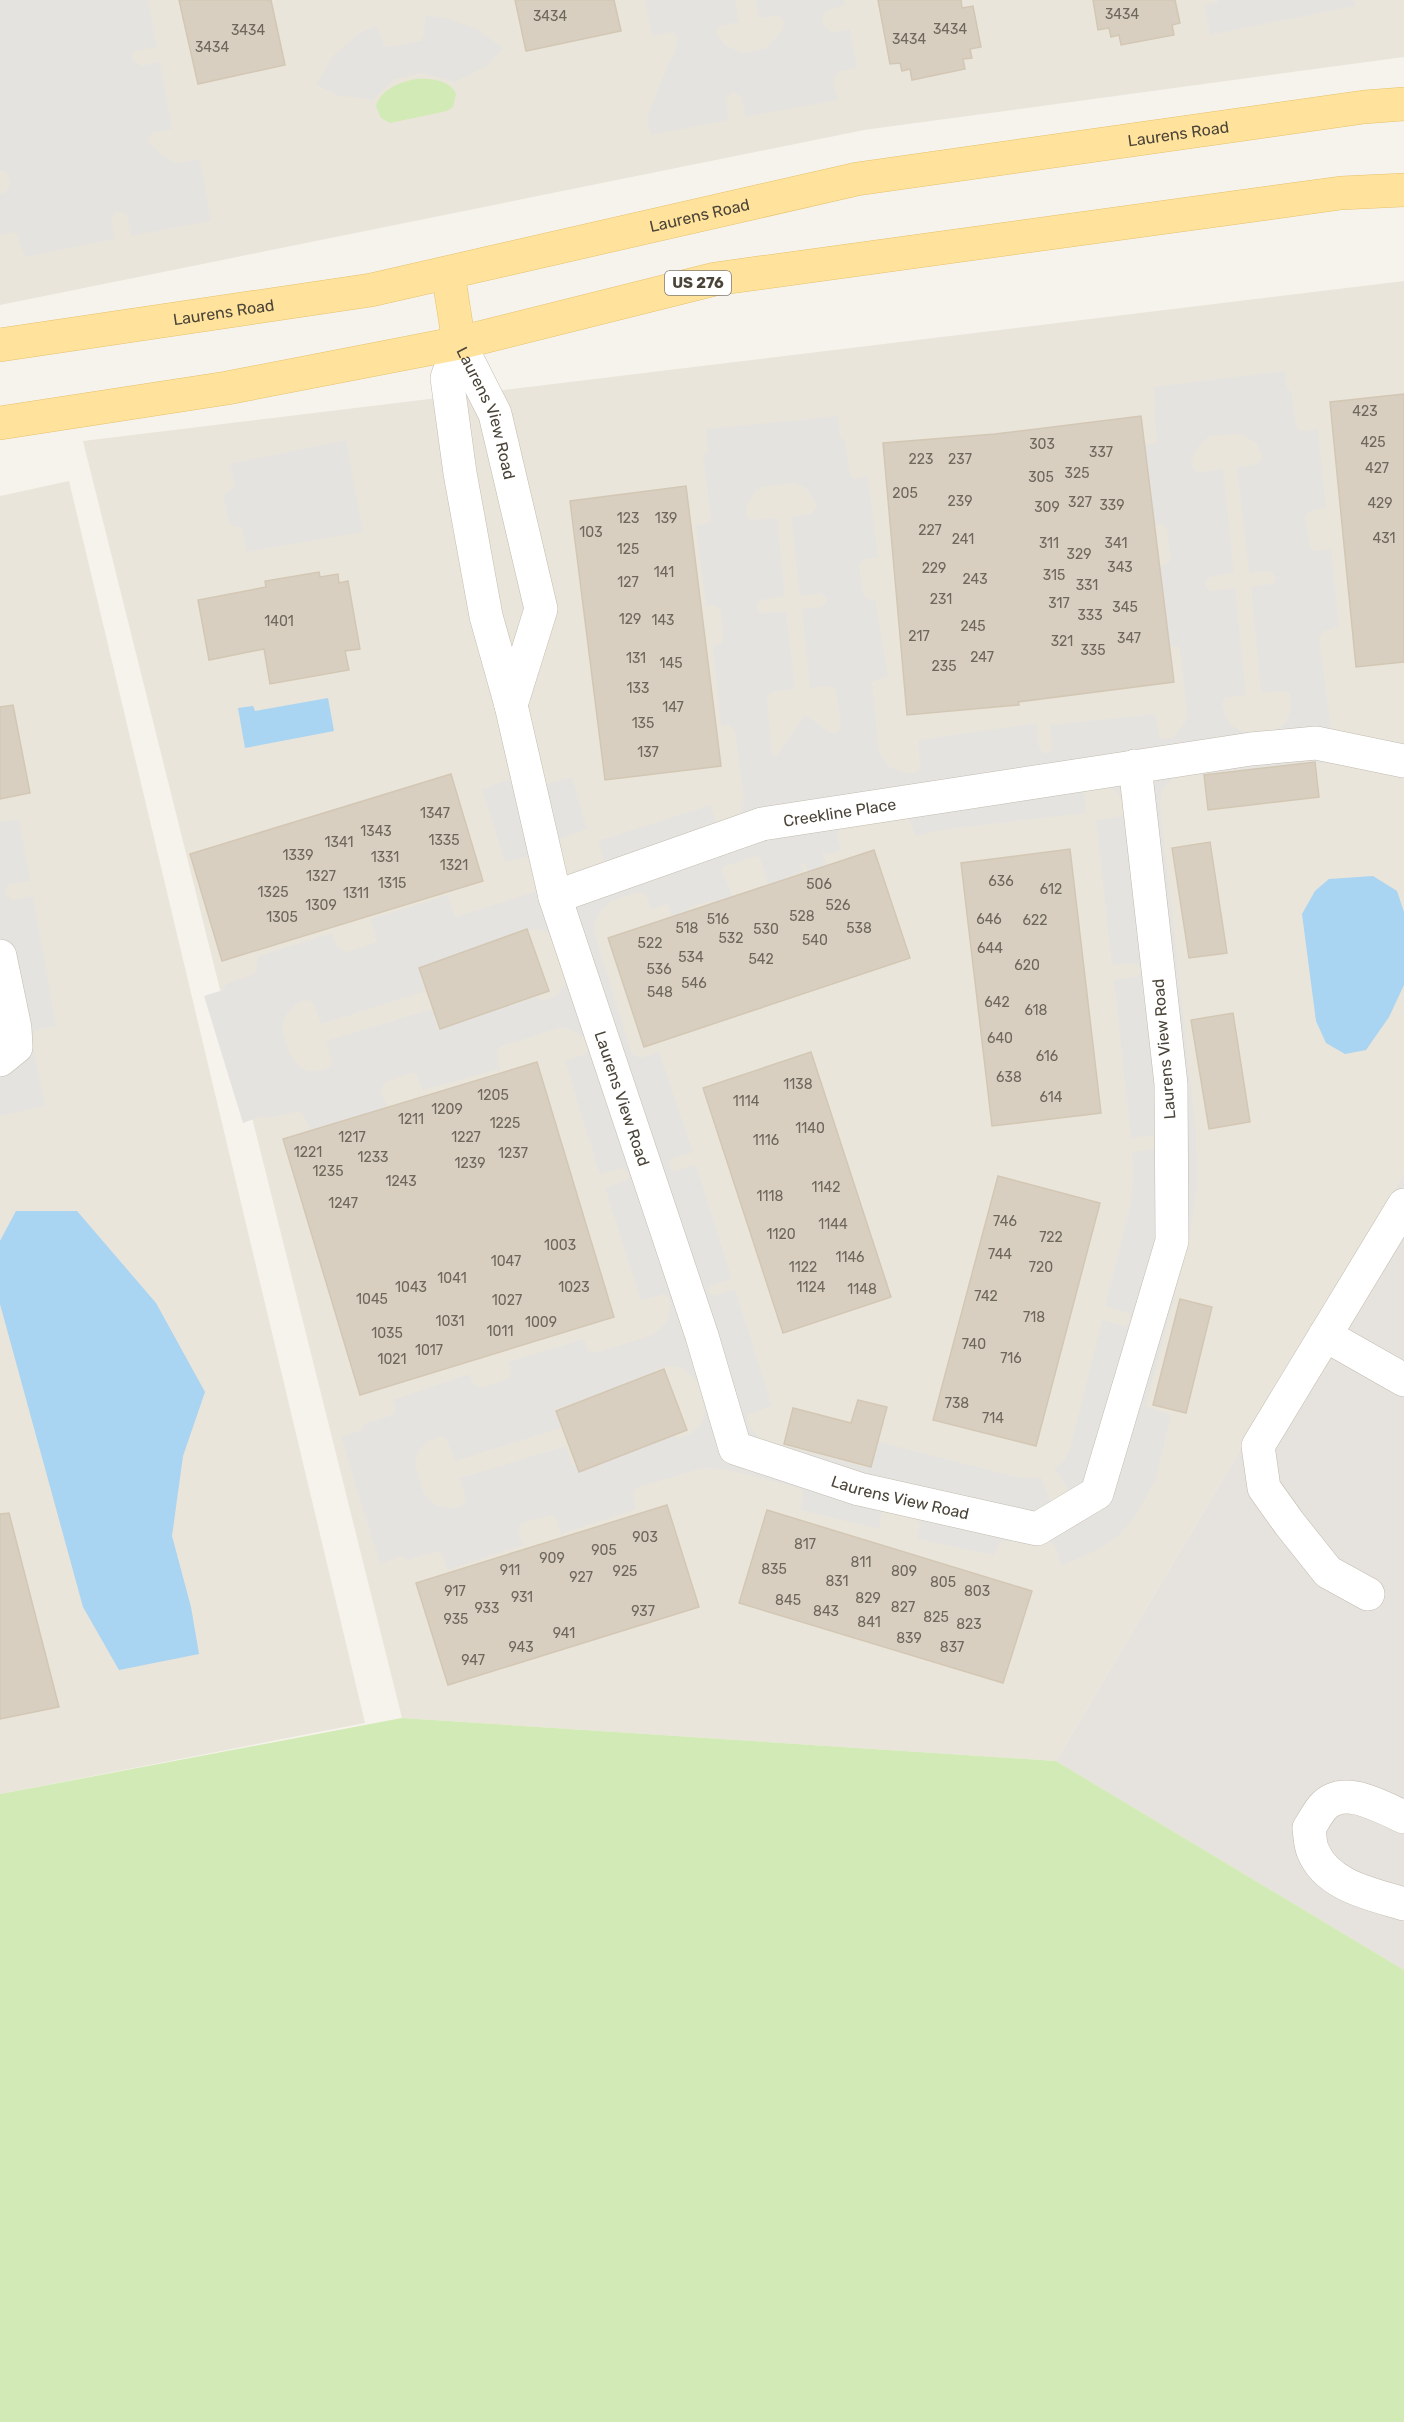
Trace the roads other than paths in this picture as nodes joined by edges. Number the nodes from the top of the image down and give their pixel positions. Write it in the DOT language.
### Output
graph roads {
  1 [pos="1404,104"];
  2 [pos="1404,190"];
  3 [pos="448,273"];
  4 [pos="459,343"];
  5 [pos="0,345"];
  6 [pos="0,423"];
  7 [pos="511,705"];
  8 [pos="1404,761"];
  9 [pos="1135,766"];
  10 [pos="555,897"];
  11 [pos="0,956"];
  12 [pos="0,1060"];
  13 [pos="1404,1205"];
  14 [pos="1325,1335"];
  15 [pos="1404,1380"];
  16 [pos="1368,1594"];
  17 [pos="1404,1817"];
  18 [pos="1404,1904"];
  1 -- 3 [label="main road, Laurens Road"];
  2 -- 4 [label="main road, US 276"];
  3 -- 4 [label="main road"];
  3 -- 5 [label="main road, Laurens Road"];
  4 -- 6 [label="main road, US 276"];
  4 -- 7 [label="lane, Laurens View Road"];
  4 -- 7 [label="lane, Laurens View Road"];
  7 -- 10 [label="lane, Laurens View Road"];
  8 -- 9 [label="lane, Creekline Place"];
  9 -- 10 [label="lane, Creekline Place"];
  9 -- 10 [label="lane, Laurens View Road"];
  11 -- 12 [label="lane"];
  13 -- 14 [label="lane"];
  14 -- 15 [label="lane"];
  14 -- 16 [label="lane"];
  17 -- 18 [label="lane"];
}
